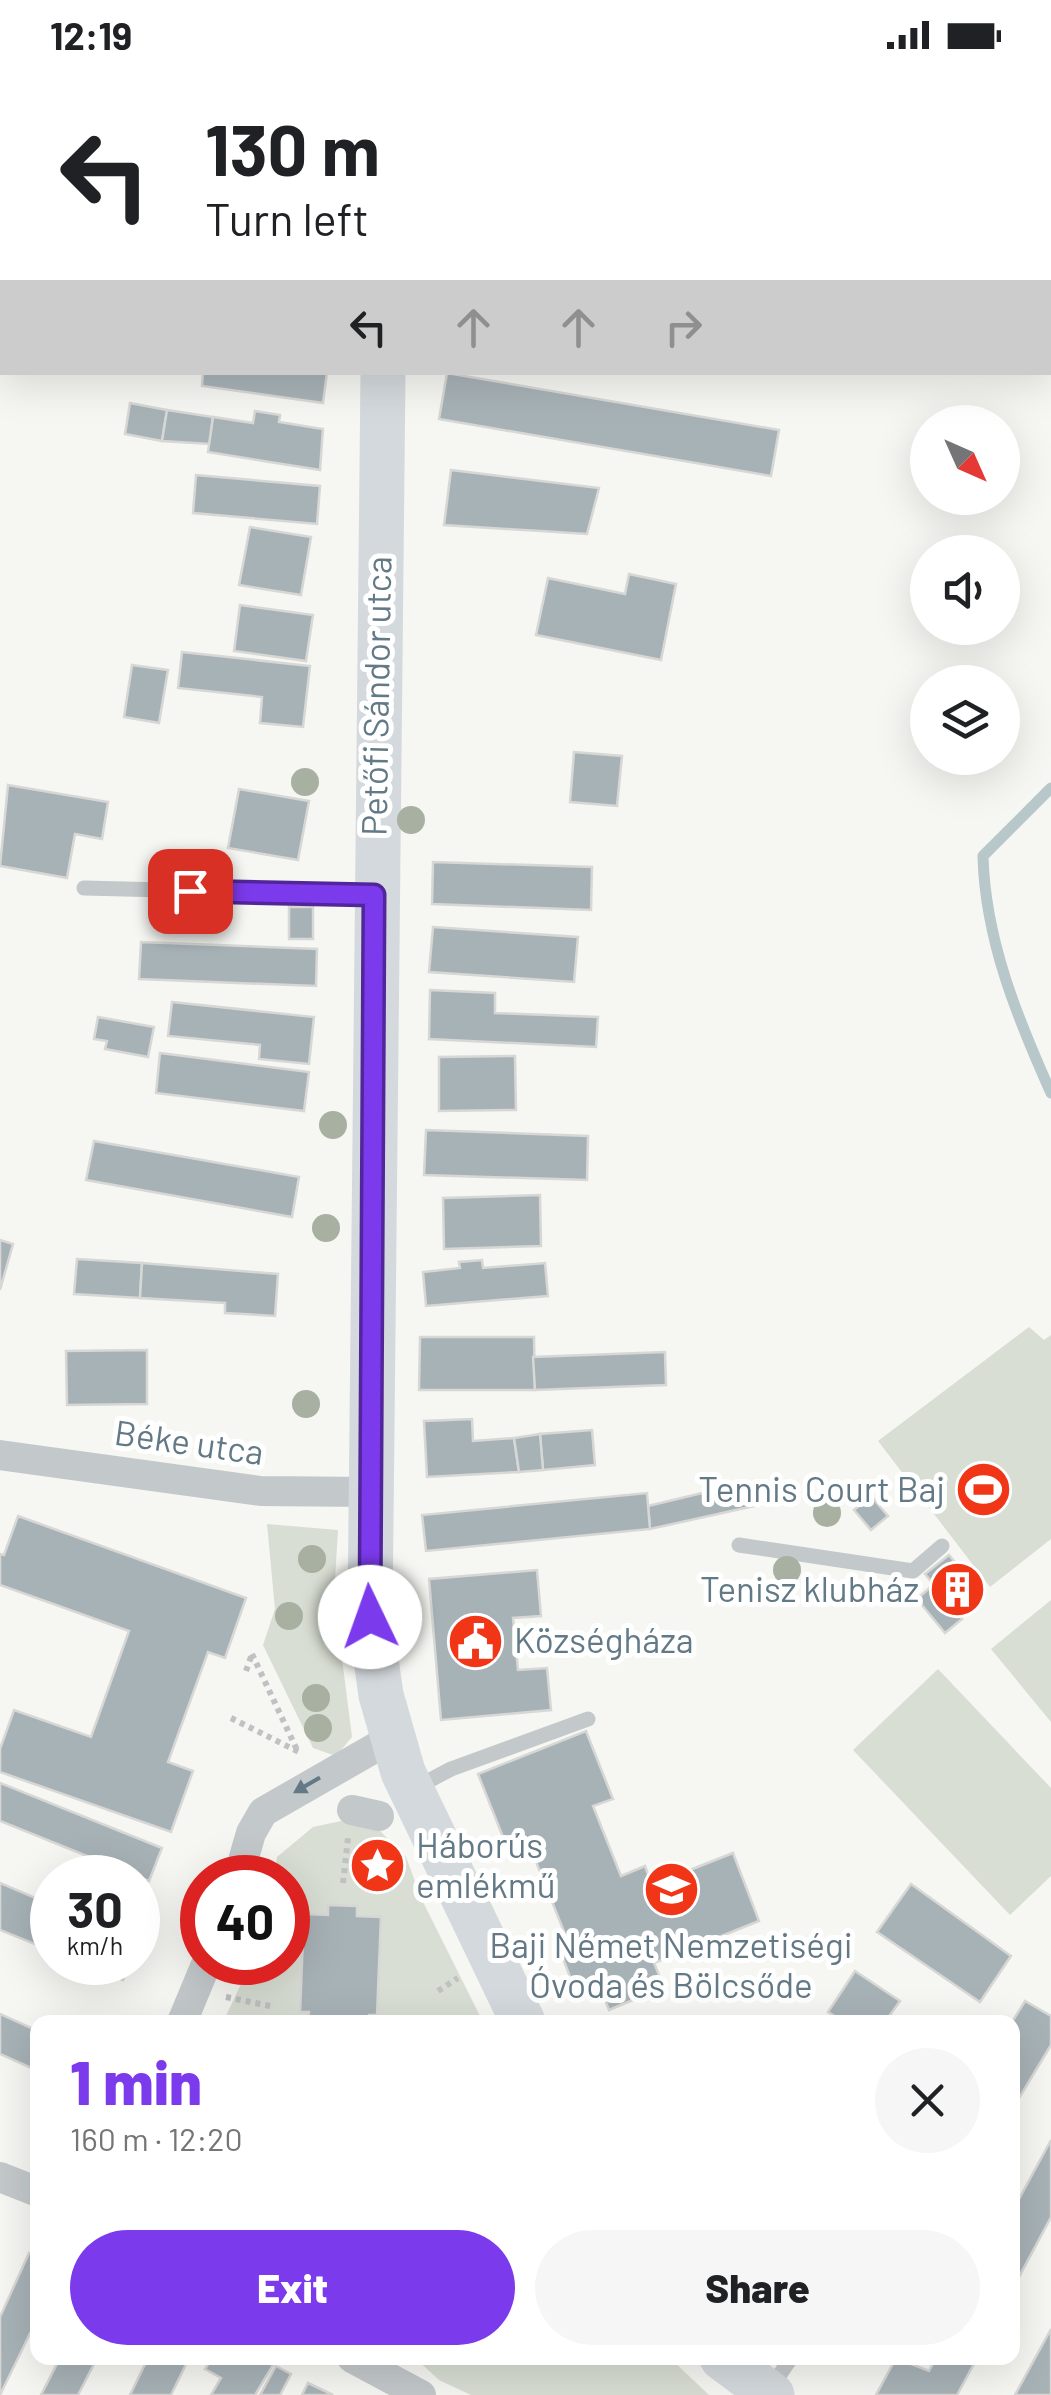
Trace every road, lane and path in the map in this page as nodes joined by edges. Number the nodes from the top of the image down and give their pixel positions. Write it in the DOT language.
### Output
graph roads {
  1 [pos="382,375"];
  2 [pos="84,888"];
  3 [pos="374,895"];
  4 [pos="0,1455"];
  5 [pos="369,1492"];
  6 [pos="738,1545"];
  7 [pos="942,1546"];
  8 [pos="246,1671"];
  9 [pos="230,1718"];
  10 [pos="588,1719"];
  11 [pos="392,1738"];
  12 [pos="381,1805"];
  13 [pos="244,1855"];
  14 [pos="467,1972"];
  15 [pos="197,1985"];
  16 [pos="438,1991"];
  17 [pos="225,1997"];
  18 [pos="275,2008"];
  19 [pos="185,2015"];
  20 [pos="519,2015"];
  21 [pos="0,2177"];
  22 [pos="30,2189"];
  23 [pos="365,2365"];
  24 [pos="738,2365"];
  25 [pos="777,2382"];
  26 [pos="421,2395"];
  1 -- 3 [label="street, Petőfi Sándor utca"];
  2 -- 3 [label="lane"];
  3 -- 5 [label="street, Petőfi Sándor utca"];
  4 -- 5 [label="street, Béke utca"];
  5 -- 11 [label="street, Petőfi Sándor utca"];
  6 -- 7 [label="lane"];
  8 -- 9 [label="path"];
  10 -- 12 [label="lane"];
  11 -- 12 [label="street, Petőfi Sándor utca"];
  11 -- 13 [label="street, one-way"];
  12 -- 20 [label="street, Petőfi Sándor utca"];
  14 -- 16 [label="path"];
  15 -- 19 [label="street"];
  17 -- 18 [label="path"];
  21 -- 22 [label="street"];
  23 -- 26 [label="street"];
  24 -- 25 [label="street"];
}
